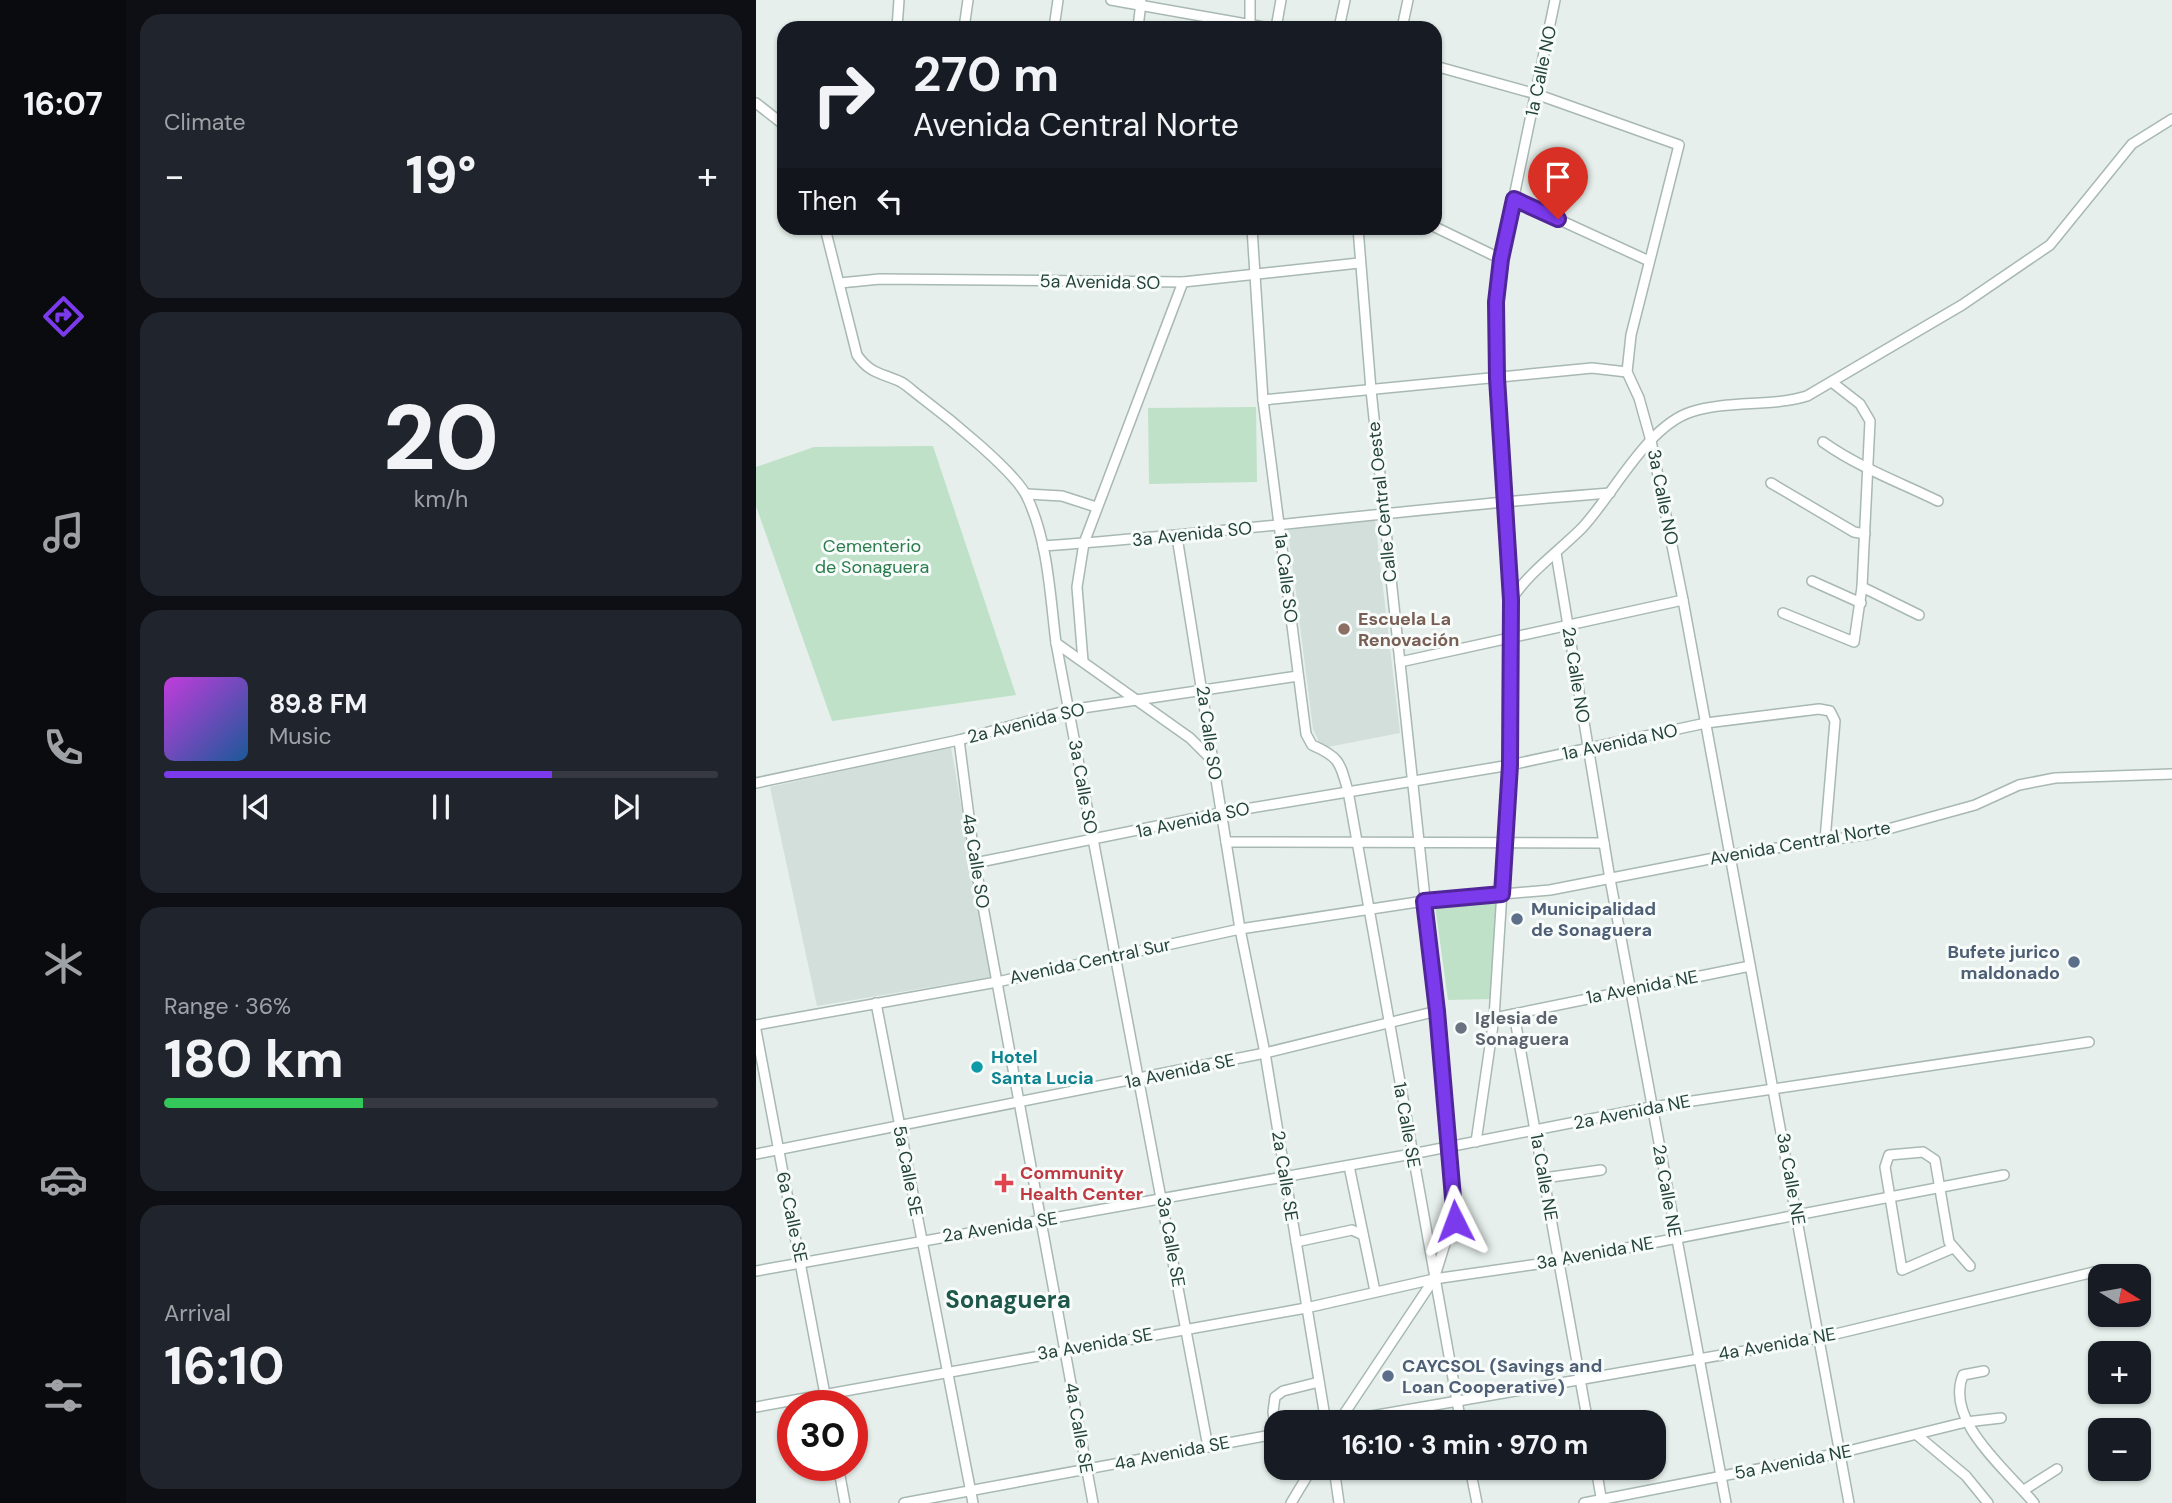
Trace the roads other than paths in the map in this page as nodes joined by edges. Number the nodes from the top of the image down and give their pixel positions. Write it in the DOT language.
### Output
graph roads {
  1 [pos="899,0"];
  2 [pos="968,0"];
  3 [pos="1058,0"];
  4 [pos="1111,0"];
  5 [pos="1250,0"];
  6 [pos="1281,0"];
  7 [pos="1345,0"];
  8 [pos="1408,0"];
  9 [pos="1555,0"];
  10 [pos="1141,3"];
  11 [pos="898,21"];
  12 [pos="965,21"];
  13 [pos="1055,21"];
  14 [pos="1139,21"];
  15 [pos="1226,21"];
  16 [pos="1250,21"];
  17 [pos="1277,21"];
  18 [pos="1340,21"];
  19 [pos="1404,21"];
  20 [pos="1442,68"];
  21 [pos="1536,94"];
  22 [pos="756,103"];
  23 [pos="2172,119"];
  24 [pos="777,120"];
  25 [pos="1514,199"];
  26 [pos="1442,230"];
  27 [pos="827,235"];
  28 [pos="1252,235"];
  29 [pos="1358,235"];
  30 [pos="1501,259"];
  31 [pos="1649,261"];
  32 [pos="1359,263"];
  33 [pos="1253,277"];
  34 [pos="1183,282"];
  35 [pos="840,283"];
  36 [pos="1627,372"];
  37 [pos="1497,378"];
  38 [pos="1833,383"];
  39 [pos="1371,390"];
  40 [pos="1263,400"];
  41 [pos="1651,441"];
  42 [pos="1823,442"];
  43 [pos="1868,467"];
  44 [pos="1771,483"];
  45 [pos="1610,493"];
  46 [pos="1027,495"];
  47 [pos="1505,501"];
  48 [pos="1938,501"];
  49 [pos="1096,507"];
  50 [pos="1383,514"];
  51 [pos="1279,525"];
  52 [pos="1865,534"];
  53 [pos="1177,537"];
  54 [pos="1084,543"];
  55 [pos="1043,546"];
  56 [pos="1556,554"];
  57 [pos="1812,581"];
  58 [pos="1863,587"];
  59 [pos="1511,600"];
  60 [pos="1683,600"];
  61 [pos="1861,603"];
  62 [pos="1783,613"];
  63 [pos="1919,615"];
  64 [pos="1568,626"];
  65 [pos="1508,638"];
  66 [pos="1056,643"];
  67 [pos="1083,661"];
  68 [pos="1400,662"];
  69 [pos="1298,676"];
  70 [pos="1203,690"];
  71 [pos="1132,699"];
  72 [pos="1069,710"];
  73 [pos="1706,723"];
  74 [pos="959,740"];
  75 [pos="1588,748"];
  76 [pos="1212,760"];
  77 [pos="1510,765"];
  78 [pos="2172,774"];
  79 [pos="1411,782"];
  80 [pos="756,783"];
  81 [pos="1348,792"];
  82 [pos="1221,813"];
  83 [pos="1825,840"];
  84 [pos="1418,841"];
  85 [pos="1093,842"];
  86 [pos="1226,842"];
  87 [pos="1505,843"];
  88 [pos="1604,843"];
  89 [pos="1357,844"];
  90 [pos="1730,855"];
  91 [pos="975,863"];
  92 [pos="1610,879"];
  93 [pos="1502,894"];
  94 [pos="1424,901"];
  95 [pos="1368,909"];
  96 [pos="1240,929"];
  97 [pos="1116,956"];
  98 [pos="1750,966"];
  99 [pos="997,982"];
  100 [pos="1631,987"];
  101 [pos="876,1003"];
  102 [pos="1437,1011"];
  103 [pos="1514,1014"];
  104 [pos="1494,1017"];
  105 [pos="1389,1024"];
  106 [pos="756,1027"];
  107 [pos="2089,1042"];
  108 [pos="1265,1054"];
  109 [pos="1139,1080"];
  110 [pos="1774,1088"];
  111 [pos="1019,1104"];
  112 [pos="1652,1107"];
  113 [pos="900,1126"];
  114 [pos="1536,1131"];
  115 [pos="1476,1142"];
  116 [pos="1450,1147"];
  117 [pos="778,1150"];
  118 [pos="756,1154"];
  119 [pos="1412,1154"];
  120 [pos="1349,1166"];
  121 [pos="1601,1170"];
  122 [pos="2004,1175"];
  123 [pos="1285,1177"];
  124 [pos="1544,1178"];
  125 [pos="1940,1187"];
  126 [pos="1889,1197"];
  127 [pos="1164,1199"];
  128 [pos="1797,1214"];
  129 [pos="1042,1222"];
  130 [pos="1363,1235"];
  131 [pos="922,1239"];
  132 [pos="1676,1239"];
  133 [pos="1296,1242"];
  134 [pos="1953,1248"];
  135 [pos="1559,1261"];
  136 [pos="802,1262"];
  137 [pos="1970,1266"];
  138 [pos="756,1271"];
  139 [pos="2088,1273"];
  140 [pos="1434,1279"];
  141 [pos="1375,1290"];
  142 [pos="1306,1308"];
  143 [pos="1186,1327"];
  144 [pos="1819,1338"];
  145 [pos="1065,1350"];
  146 [pos="1699,1357"];
  147 [pos="948,1370"];
  148 [pos="1984,1371"];
  149 [pos="1580,1379"];
  150 [pos="1319,1382"];
  151 [pos="823,1390"];
  152 [pos="845,1390"];
  153 [pos="1457,1401"];
  154 [pos="777,1403"];
  155 [pos="756,1407"];
  156 [pos="1273,1410"];
  157 [pos="1324,1410"];
  158 [pos="1344,1410"];
  159 [pos="1405,1410"];
  160 [pos="1459,1410"];
  161 [pos="1585,1410"];
  162 [pos="2001,1418"];
  163 [pos="1966,1422"];
  164 [pos="1917,1434"];
  165 [pos="1264,1435"];
  166 [pos="1208,1447"];
  167 [pos="1840,1453"];
  168 [pos="1086,1469"];
  169 [pos="2057,1469"];
  170 [pos="1721,1477"];
  171 [pos="1305,1480"];
  172 [pos="1336,1480"];
  173 [pos="1472,1480"];
  174 [pos="1598,1480"];
  175 [pos="841,1481"];
  176 [pos="971,1490"];
  177 [pos="2024,1490"];
  178 [pos="1602,1502"];
  179 [pos="845,1503"];
  180 [pos="904,1503"];
  181 [pos="974,1503"];
  182 [pos="1093,1503"];
  183 [pos="1291,1503"];
  184 [pos="1339,1503"];
  185 [pos="1477,1503"];
  186 [pos="1584,1503"];
  187 [pos="1726,1503"];
  188 [pos="1849,1503"];
  189 [pos="1988,1503"];
  190 [pos="2034,1503"];
  1 -- 11 [label="street"];
  2 -- 12 [label="street"];
  3 -- 13 [label="street"];
  4 -- 10 [label="street"];
  5 -- 16 [label="street"];
  6 -- 17 [label="street"];
  7 -- 18 [label="street"];
  8 -- 19 [label="street"];
  9 -- 21 [label="street, 1a Calle NO"];
  10 -- 14 [label="street"];
  10 -- 15 [label="street"];
  20 -- 21 [label="street"];
  21 -- 25 [label="street, 1a Calle NO"];
  21 -- 31 [label="street, 3a Calle NO"];
  22 -- 24 [label="street"];
  23 -- 38 [label="street"];
  25 -- 30 [label="street, 1a Calle NO"];
  25 -- 31 [label="street"];
  26 -- 30 [label="street"];
  27 -- 35 [label="street"];
  28 -- 33 [label="street, 1a Calle SO"];
  29 -- 32 [label="street, Calle Central Oeste"];
  30 -- 37 [label="street, 1a Calle NO"];
  31 -- 36 [label="street, 3a Calle NO"];
  32 -- 33 [label="street, 5a Avenida SO"];
  32 -- 39 [label="street, Calle Central Oeste"];
  33 -- 34 [label="street, 5a Avenida SO"];
  33 -- 40 [label="street, 1a Calle SO"];
  34 -- 35 [label="street, 5a Avenida SO"];
  34 -- 49 [label="street"];
  35 -- 46 [label="street"];
  36 -- 37 [label="street"];
  36 -- 41 [label="street, 3a Calle NO"];
  37 -- 39 [label="street"];
  37 -- 47 [label="street, 1a Calle NO"];
  38 -- 41 [label="street"];
  38 -- 43 [label="street"];
  39 -- 40 [label="street"];
  39 -- 50 [label="street, Calle Central Oeste"];
  40 -- 51 [label="street, 1a Calle SO"];
  41 -- 45 [label="street"];
  41 -- 60 [label="street, 3a Calle NO"];
  42 -- 43 [label="street"];
  43 -- 48 [label="street"];
  43 -- 52 [label="street"];
  44 -- 52 [label="street"];
  45 -- 47 [label="street, 3a Avenida SO"];
  45 -- 56 [label="street"];
  46 -- 49 [label="street"];
  46 -- 55 [label="street, 3a Calle SO"];
  47 -- 50 [label="street, 3a Avenida SO"];
  47 -- 59 [label="street, 1a Calle NO"];
  49 -- 54 [label="street"];
  50 -- 51 [label="street, 3a Avenida SO"];
  50 -- 68 [label="street, Calle Central Oeste"];
  51 -- 53 [label="street, 3a Avenida SO"];
  51 -- 69 [label="street, 1a Calle SO"];
  52 -- 58 [label="street"];
  53 -- 54 [label="street, 3a Avenida SO"];
  53 -- 70 [label="street, 2a Calle SO"];
  54 -- 55 [label="street, 3a Avenida SO"];
  54 -- 67 [label="street"];
  55 -- 66 [label="street, 3a Calle SO"];
  56 -- 59 [label="street"];
  56 -- 64 [label="street, 2a Calle NO"];
  57 -- 61 [label="street"];
  58 -- 61 [label="street"];
  58 -- 63 [label="street"];
  59 -- 65 [label="street, 1a Calle NO"];
  60 -- 64 [label="street"];
  60 -- 73 [label="street, 3a Calle NO"];
  61 -- 62 [label="street"];
  64 -- 65 [label="street"];
  64 -- 75 [label="street, 2a Calle NO"];
  65 -- 68 [label="street"];
  65 -- 77 [label="street, 1a Calle NO"];
  66 -- 67 [label="street"];
  66 -- 72 [label="street, 3a Calle SO"];
  67 -- 71 [label="street"];
  68 -- 79 [label="street, Calle Central Oeste"];
  69 -- 70 [label="street, 2a Avenida SO"];
  69 -- 81 [label="street, 1a Calle SO"];
  70 -- 71 [label="street, 2a Avenida SO"];
  70 -- 76 [label="street, 2a Calle SO"];
  71 -- 72 [label="street, 2a Avenida SO"];
  71 -- 76 [label="street"];
  72 -- 74 [label="street, 2a Avenida SO"];
  72 -- 85 [label="street, 3a Calle SO"];
  73 -- 75 [label="street, 1a Avenida NO"];
  73 -- 83 [label="street, 1a Avenida NO"];
  73 -- 90 [label="street, 3a Calle NO"];
  74 -- 80 [label="street, 2a Avenida SO"];
  74 -- 91 [label="street, 4a Calle SO"];
  75 -- 77 [label="street, 1a Avenida NO"];
  75 -- 88 [label="street, 2a Calle NO"];
  76 -- 82 [label="street, 2a Calle SO"];
  77 -- 79 [label="street, 1a Avenida NO"];
  77 -- 87 [label="street, 1a Calle NO"];
  78 -- 83 [label="street, Avenida Central Norte"];
  79 -- 81 [label="street, 1a Avenida SO"];
  79 -- 84 [label="street, Calle Central Oeste"];
  81 -- 82 [label="street, 1a Avenida SO"];
  81 -- 89 [label="street, 1a Calle SO"];
  82 -- 85 [label="street, 1a Avenida SO"];
  82 -- 86 [label="street, 2a Calle SO"];
  83 -- 90 [label="street, Avenida Central Norte"];
  84 -- 87 [label="street"];
  84 -- 89 [label="street"];
  84 -- 94 [label="street, Calle Central Oeste"];
  85 -- 91 [label="street, 1a Avenida SO"];
  85 -- 97 [label="street, 3a Calle SO"];
  86 -- 89 [label="street"];
  86 -- 96 [label="street, 2a Calle SO"];
  87 -- 88 [label="street"];
  87 -- 93 [label="street, 1a Calle NO"];
  88 -- 92 [label="street, 2a Calle NO"];
  89 -- 95 [label="street, 1a Calle SO"];
  90 -- 92 [label="street, Avenida Central Norte"];
  90 -- 98 [label="street, 3a Calle NE"];
  91 -- 99 [label="street, 4a Calle SO"];
  92 -- 93 [label="street, Avenida Central Norte"];
  92 -- 100 [label="street, 2a Calle NE"];
  93 -- 94 [label="street, Avenida Central Norte"];
  93 -- 104 [label="street"];
  94 -- 95 [label="street, Avenida Central Sur"];
  94 -- 102 [label="street, Calle Central Oeste"];
  95 -- 96 [label="street, Avenida Central Sur"];
  95 -- 105 [label="street, 1a Calle SE"];
  96 -- 97 [label="street, Avenida Central Sur"];
  96 -- 108 [label="street, 2a Calle SE"];
  97 -- 99 [label="street, Avenida Central Sur"];
  97 -- 109 [label="street, 3a Calle SE"];
  98 -- 100 [label="street, 1a Avenida NE"];
  98 -- 110 [label="street, 3a Calle NE"];
  99 -- 101 [label="street, Avenida Central Sur"];
  99 -- 111 [label="street, 4a Calle SE"];
  100 -- 103 [label="street, 1a Avenida NE"];
  100 -- 112 [label="street, 2a Calle NE"];
  101 -- 106 [label="street, Avenida Central Sur"];
  101 -- 113 [label="street, 5a Calle SE"];
  102 -- 105 [label="street, 1a Avenida SE"];
  102 -- 116 [label="street, Calle Central Oeste"];
  103 -- 104 [label="street, 1a Avenida NE"];
  103 -- 114 [label="street, 1a Calle NE"];
  104 -- 115 [label="street"];
  105 -- 108 [label="street, 1a Avenida SE"];
  105 -- 119 [label="street, 1a Calle SE"];
  106 -- 117 [label="street, 6a Calle SE"];
  107 -- 110 [label="street, 2a Avenida NE"];
  108 -- 109 [label="street, 1a Avenida SE"];
  108 -- 123 [label="street, 2a Calle SE"];
  109 -- 111 [label="street, 1a Avenida SE"];
  109 -- 127 [label="street, 3a Calle SE"];
  110 -- 112 [label="street, 2a Avenida NE"];
  110 -- 128 [label="street, 3a Calle NE"];
  111 -- 113 [label="street, 1a Avenida SE"];
  111 -- 129 [label="street, 4a Calle SE"];
  112 -- 114 [label="street, 2a Avenida NE"];
  112 -- 132 [label="street, 2a Calle NE"];
  113 -- 117 [label="street, 1a Avenida SE"];
  113 -- 131 [label="street, 5a Calle SE"];
  114 -- 115 [label="street, 2a Avenida NE"];
  114 -- 124 [label="street, 1a Calle NE"];
  115 -- 116 [label="street, 2a Avenida NE"];
  116 -- 119 [label="street, 2a Avenida SE"];
  116 -- 140 [label="street, Calle Central Oeste"];
  117 -- 118 [label="street, 1a Avenida SE"];
  117 -- 136 [label="street, 6a Calle SE"];
  119 -- 120 [label="street, 2a Avenida SE"];
  119 -- 140 [label="street, 1a Calle SE"];
  120 -- 123 [label="street, 2a Avenida SE"];
  120 -- 130 [label="street"];
  121 -- 124 [label="street"];
  122 -- 125 [label="street, 3a Avenida NE"];
  123 -- 127 [label="street, 2a Avenida SE"];
  123 -- 133 [label="street, 2a Calle SE"];
  124 -- 135 [label="street, 1a Calle NE"];
  125 -- 126 [label="street, 3a Avenida NE"];
  125 -- 126 [label="street"];
  125 -- 134 [label="street"];
  126 -- 128 [label="street, 3a Avenida NE"];
  126 -- 134 [label="street"];
  127 -- 129 [label="street, 2a Avenida SE"];
  127 -- 143 [label="street, 3a Calle SE"];
  128 -- 132 [label="street, 3a Avenida NE"];
  128 -- 144 [label="street, 3a Calle NE"];
  129 -- 131 [label="street, 2a Avenida SE"];
  129 -- 145 [label="street, 4a Calle SE"];
  130 -- 133 [label="street"];
  130 -- 141 [label="street"];
  131 -- 136 [label="street, 2a Avenida SE"];
  131 -- 147 [label="street, 5a Calle SE"];
  132 -- 135 [label="street, 3a Avenida NE"];
  132 -- 146 [label="street, 2a Calle NE"];
  133 -- 142 [label="street, 2a Calle SE"];
  134 -- 137 [label="street"];
  135 -- 140 [label="street, 3a Avenida NE"];
  135 -- 149 [label="street, 1a Calle NE"];
  136 -- 138 [label="street, 2a Avenida SE"];
  136 -- 151 [label="street, 6a Calle SE"];
  139 -- 144 [label="street, 4a Avenida NE"];
  140 -- 141 [label="street, 3a Avenida SE"];
  140 -- 153 [label="street, 1a Calle SE"];
  140 -- 158 [label="street, Calle Central Oeste"];
  141 -- 142 [label="street, 3a Avenida SE"];
  142 -- 143 [label="street, 3a Avenida SE"];
  142 -- 150 [label="street, 2a Calle SE"];
  143 -- 145 [label="street, 3a Avenida SE"];
  143 -- 166 [label="street, 3a Calle SE"];
  144 -- 146 [label="street, 4a Avenida NE"];
  144 -- 167 [label="street, 3a Calle NE"];
  145 -- 147 [label="street, 3a Avenida SE"];
  145 -- 168 [label="street, 4a Calle SE"];
  146 -- 149 [label="street, 4a Avenida NE"];
  146 -- 170 [label="street, 2a Calle NE"];
  147 -- 152 [label="street, 3a Avenida SE"];
  147 -- 176 [label="street, 5a Calle SE"];
  148 -- 163 [label="street"];
  149 -- 153 [label="street, 4a Avenida NE"];
  149 -- 161 [label="street, 1a Calle NE"];
  150 -- 156 [label="street"];
  150 -- 157 [label="street, 2a Calle SE"];
  153 -- 159 [label="street"];
  153 -- 160 [label="street, 1a Calle SE"];
  154 -- 155 [label="street, 3a Avenida SE"];
  162 -- 163 [label="street, 5a Avenida NE"];
  163 -- 164 [label="street, 5a Avenida NE"];
  163 -- 177 [label="street"];
  164 -- 167 [label="street, 5a Avenida NE"];
  164 -- 189 [label="street"];
  165 -- 166 [label="street, 4a Avenida SE"];
  166 -- 168 [label="street, 4a Avenida SE"];
  167 -- 170 [label="street, 5a Avenida NE"];
  167 -- 188 [label="street, 3a Calle NE"];
  168 -- 176 [label="street, 4a Avenida SE"];
  168 -- 182 [label="street, 4a Calle SE"];
  169 -- 177 [label="street"];
  170 -- 178 [label="street, 5a Avenida NE"];
  170 -- 187 [label="street, 2a Calle NE"];
  171 -- 183 [label="street"];
  172 -- 184 [label="street"];
  173 -- 185 [label="street"];
  174 -- 178 [label="street"];
  175 -- 179 [label="street"];
  176 -- 180 [label="street, 4a Avenida SE"];
  176 -- 181 [label="street, 5a Calle SE"];
  177 -- 190 [label="street"];
  178 -- 186 [label="street, 5a Avenida NE"];
}
